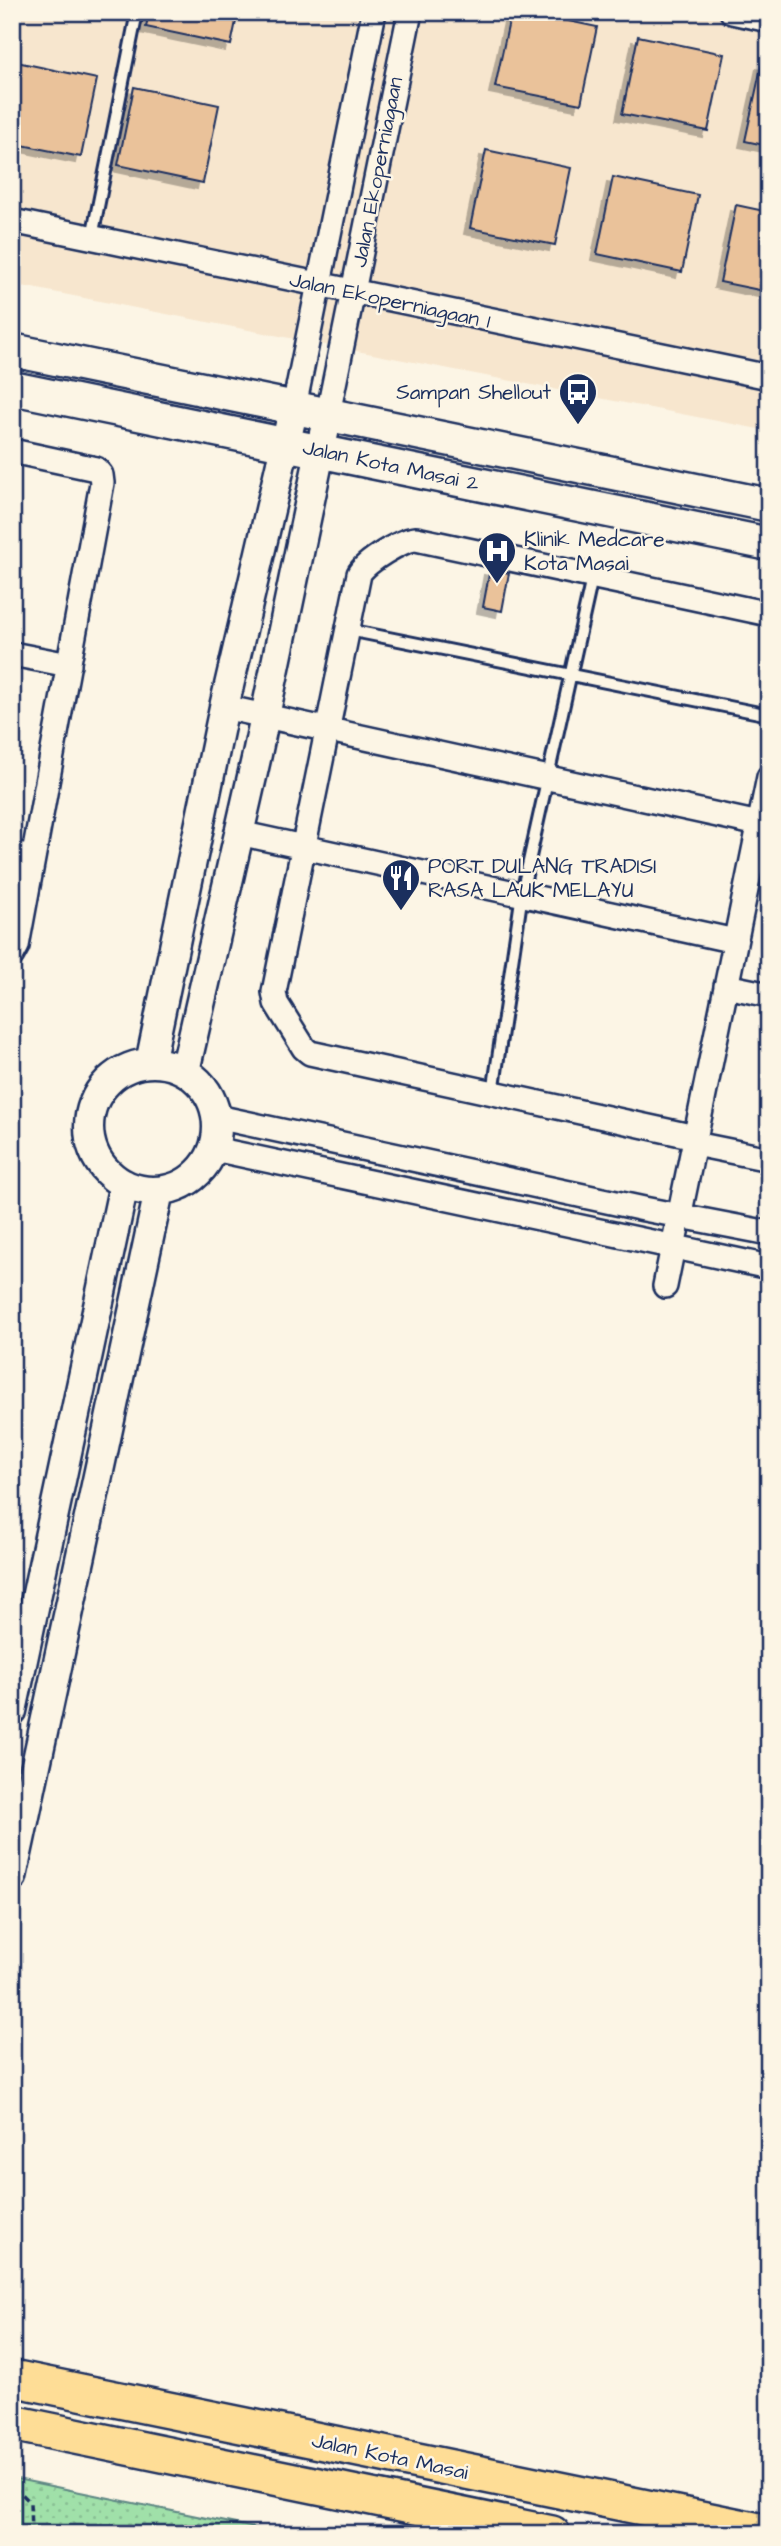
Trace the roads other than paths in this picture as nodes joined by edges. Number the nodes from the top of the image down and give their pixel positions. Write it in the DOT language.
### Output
graph roads {
  1 [pos="137,12"];
  2 [pos="374,12"];
  3 [pos="410,12"];
  4 [pos="732,12"];
  5 [pos="769,20"];
  6 [pos="12,221"];
  7 [pos="92,237"];
  8 [pos="318,285"];
  9 [pos="353,292"];
  10 [pos="12,350"];
  11 [pos="769,377"];
  12 [pos="12,388"];
  13 [pos="294,407"];
  14 [pos="328,414"];
  15 [pos="286,444"];
  16 [pos="12,451"];
  17 [pos="320,451"];
  18 [pos="769,505"];
  19 [pos="769,544"];
  20 [pos="592,578"];
  21 [pos="769,614"];
  22 [pos="349,629"];
  23 [pos="12,654"];
  24 [pos="69,665"];
  25 [pos="570,675"];
  26 [pos="224,707"];
  27 [pos="769,715"];
  28 [pos="265,716"];
  29 [pos="329,730"];
  30 [pos="769,777"];
  31 [pos="547,778"];
  32 [pos="764,825"];
  33 [pos="239,833"];
  34 [pos="306,847"];
  35 [pos="23,855"];
  36 [pos="522,893"];
  37 [pos="735,941"];
  38 [pos="12,955"];
  39 [pos="726,986"];
  40 [pos="769,995"];
  41 [pos="150,1063"];
  42 [pos="185,1071"];
  43 [pos="493,1093"];
  44 [pos="217,1117"];
  45 [pos="695,1140"];
  46 [pos="214,1149"];
  47 [pos="769,1159"];
  48 [pos="124,1184"];
  49 [pos="159,1191"];
  50 [pos="680,1214"];
  51 [pos="769,1233"];
  52 [pos="674,1248"];
  53 [pos="769,1268"];
  54 [pos="665,1286"];
  55 [pos="12,1711"];
  56 [pos="12,1877"];
  57 [pos="12,2378"];
  58 [pos="12,2423"];
  59 [pos="769,2533"];
  60 [pos="552,2534"];
  1 -- 7 [label="lane"];
  2 -- 8 [label="street, Jalan Ekoperniagaan"];
  3 -- 9 [label="street, Jalan Ekoperniagaan"];
  4 -- 5 [label="street"];
  6 -- 7 [label="street, Jalan Ekoperniagaan 1"];
  7 -- 8 [label="street, Jalan Ekoperniagaan 1"];
  8 -- 9 [label="street, Jalan Ekoperniagaan 1"];
  8 -- 13 [label="street, Jalan Ekoperniagaan"];
  9 -- 11 [label="street, Jalan Ekoperniagaan 1"];
  9 -- 14 [label="street, Jalan Ekoperniagaan"];
  10 -- 13 [label="main road, Jalan Kota Masai 2"];
  12 -- 15 [label="main road, Jalan Kota Masai 2"];
  13 -- 14 [label="main road, Jalan Kota Masai 2"];
  13 -- 15 [label="street"];
  14 -- 17 [label="street"];
  14 -- 18 [label="main road, Jalan Kota Masai 2"];
  15 -- 17 [label="main road, Jalan Kota Masai 2"];
  15 -- 26 [label="street"];
  16 -- 24 [label="street"];
  17 -- 19 [label="main road, Jalan Kota Masai 2"];
  17 -- 28 [label="street"];
  20 -- 21 [label="street"];
  20 -- 22 [label="street"];
  20 -- 25 [label="lane"];
  22 -- 25 [label="lane"];
  22 -- 29 [label="street"];
  23 -- 24 [label="street"];
  24 -- 35 [label="street"];
  25 -- 27 [label="lane"];
  25 -- 31 [label="lane"];
  26 -- 28 [label="street"];
  26 -- 41 [label="street"];
  28 -- 29 [label="street"];
  28 -- 33 [label="street"];
  29 -- 31 [label="street"];
  29 -- 34 [label="street"];
  30 -- 32 [label="street"];
  31 -- 32 [label="street"];
  31 -- 36 [label="lane"];
  32 -- 37 [label="street"];
  33 -- 34 [label="street"];
  33 -- 42 [label="street"];
  34 -- 36 [label="street"];
  34 -- 43 [label="street"];
  35 -- 38 [label="street"];
  36 -- 37 [label="street"];
  36 -- 43 [label="lane"];
  37 -- 39 [label="street"];
  39 -- 40 [label="street"];
  39 -- 45 [label="street"];
  41 -- 42 [label="street"];
  41 -- 48 [label="street"];
  42 -- 44 [label="street"];
  43 -- 45 [label="street"];
  44 -- 46 [label="street"];
  44 -- 50 [label="street"];
  45 -- 47 [label="street"];
  45 -- 50 [label="street"];
  46 -- 49 [label="street"];
  46 -- 52 [label="street"];
  48 -- 49 [label="street"];
  48 -- 55 [label="street"];
  49 -- 56 [label="street"];
  50 -- 51 [label="street"];
  50 -- 52 [label="street"];
  52 -- 53 [label="street"];
  52 -- 54 [label="street"];
  57 -- 59 [label="main road, Jalan Kota Masai"];
  58 -- 60 [label="main road, Jalan Kota Masai"];
}
